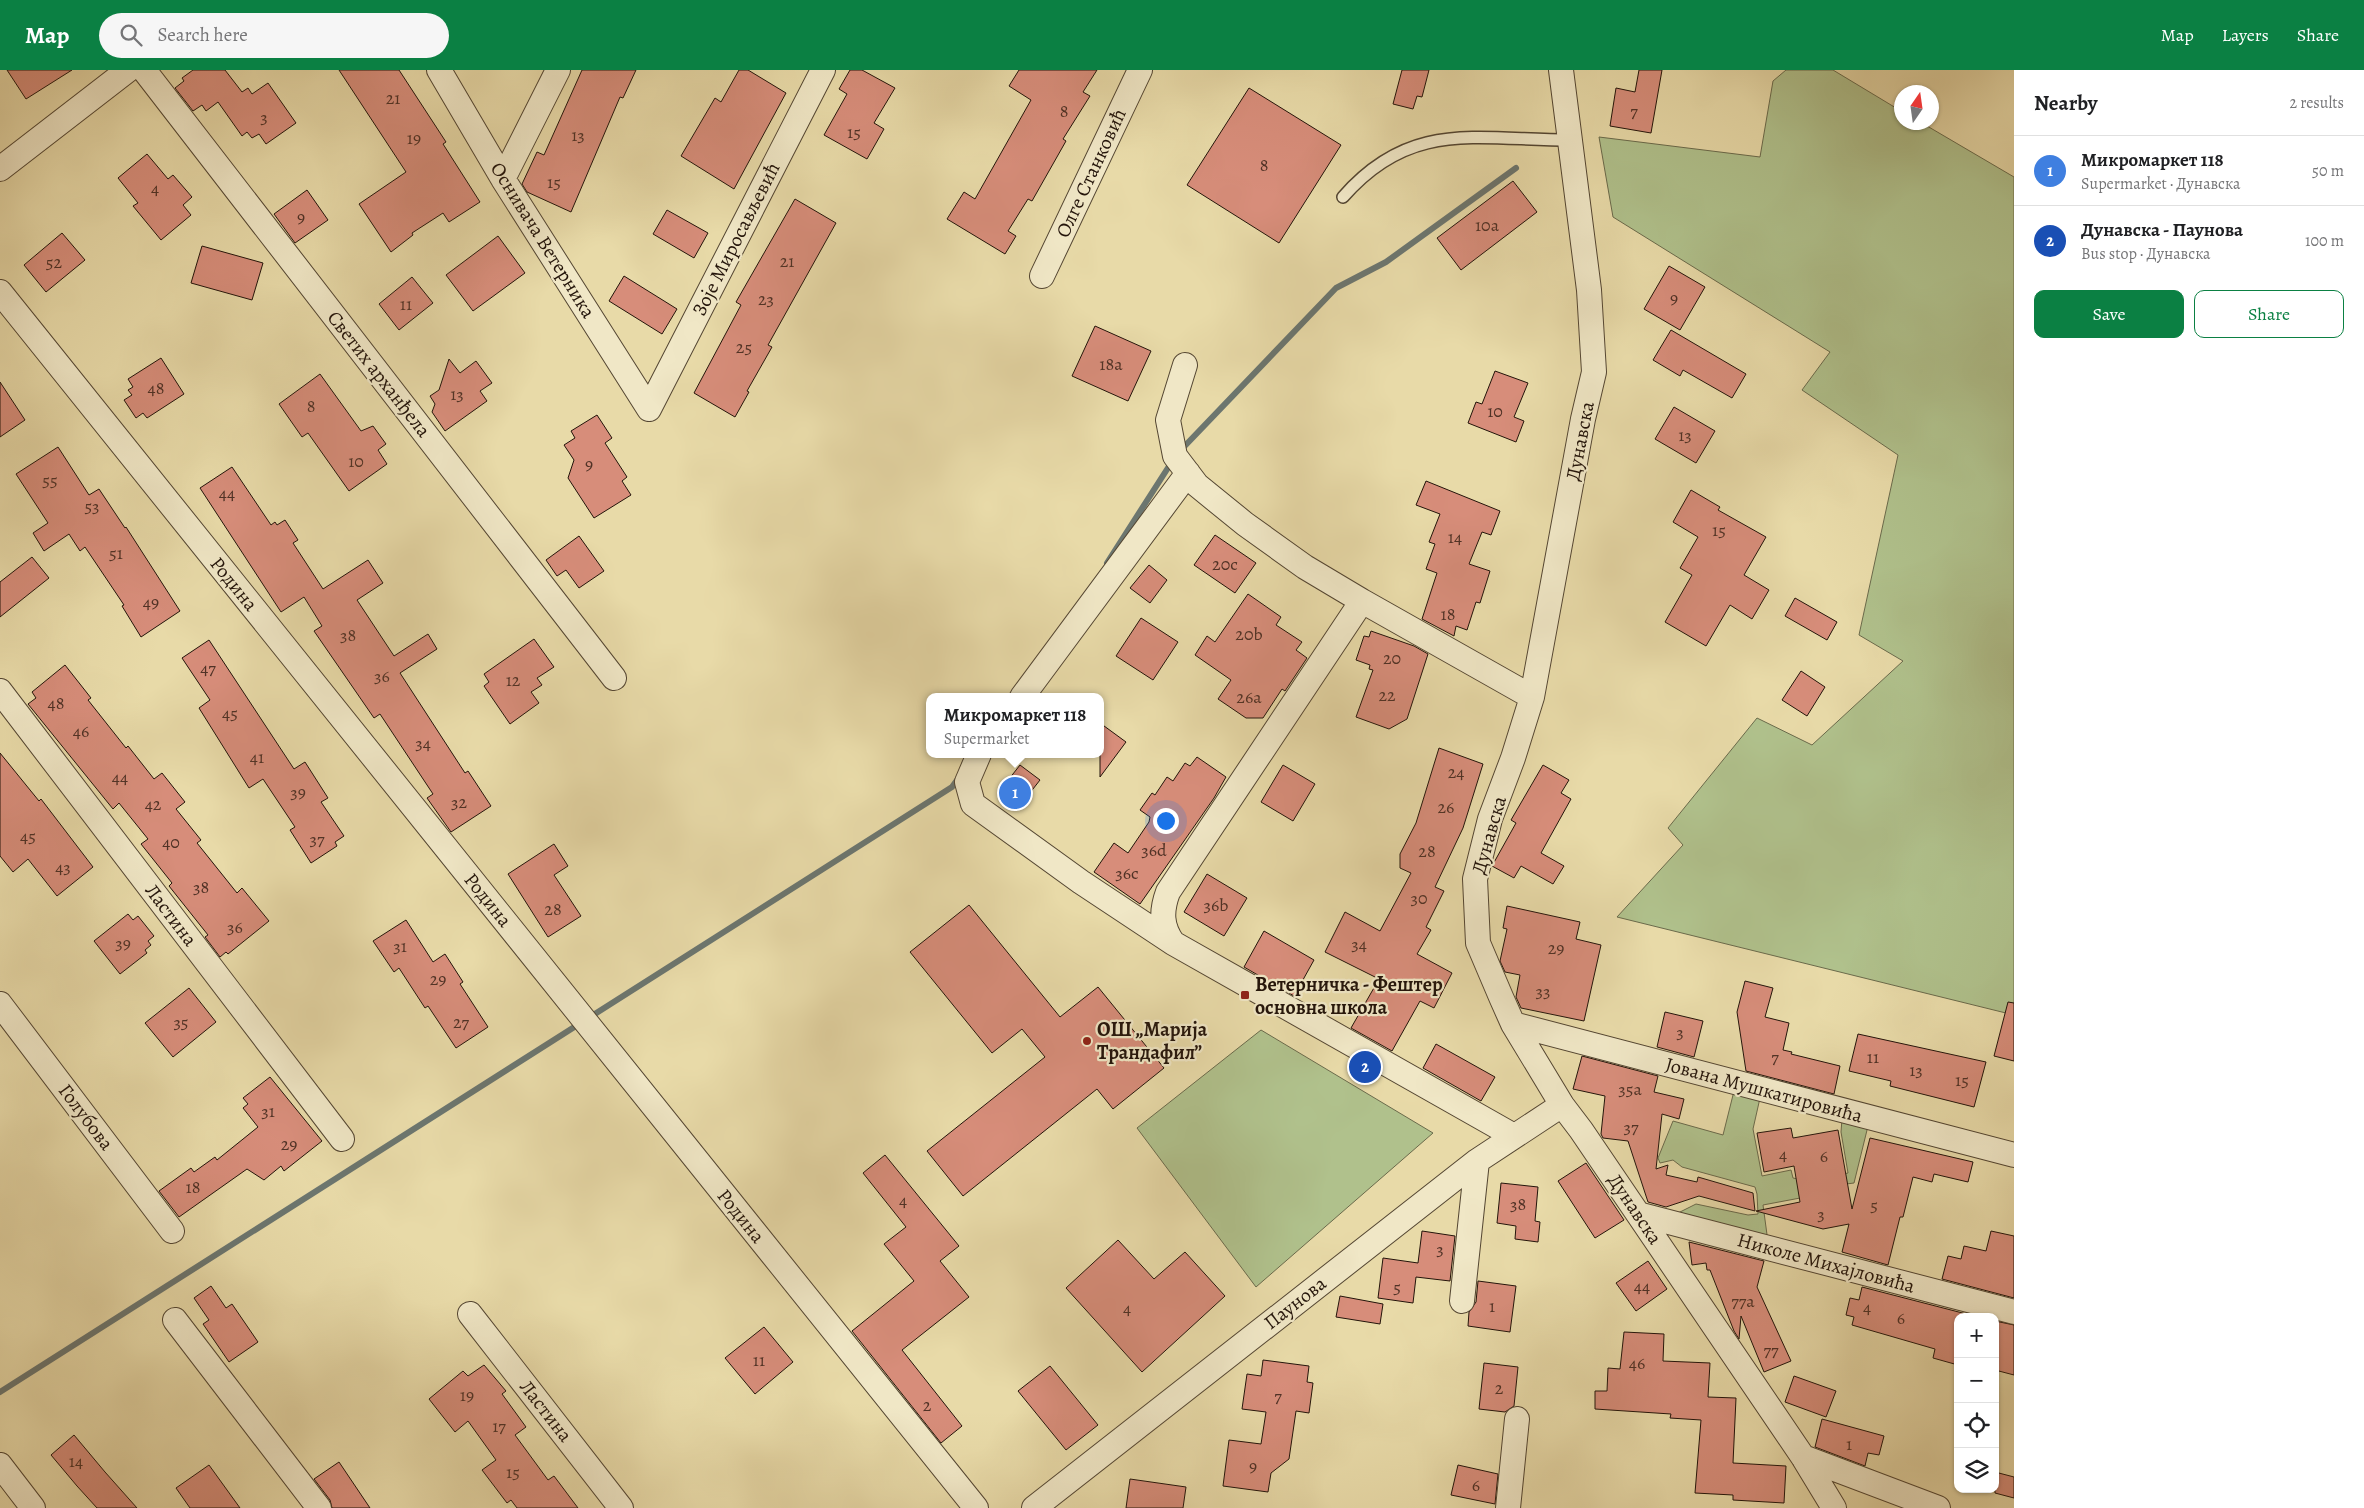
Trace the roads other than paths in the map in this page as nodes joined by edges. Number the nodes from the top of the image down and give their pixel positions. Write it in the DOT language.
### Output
graph roads {
  1 [pos="128,70"];
  2 [pos="144,70"];
  3 [pos="439,70"];
  4 [pos="558,70"];
  5 [pos="823,70"];
  6 [pos="1140,70"];
  7 [pos="1560,70"];
  8 [pos="102,78"];
  9 [pos="1570,140"];
  10 [pos="0,169"];
  11 [pos="503,179"];
  12 [pos="1343,197"];
  13 [pos="1042,276"];
  14 [pos="0,292"];
  15 [pos="1185,366"];
  16 [pos="649,409"];
  17 [pos="1188,473"];
  18 [pos="1362,601"];
  19 [pos="614,678"];
  20 [pos="0,691"];
  21 [pos="1025,693"];
  22 [pos="1532,696"];
  23 [pos="977,758"];
  24 [pos="1173,943"];
  25 [pos="0,1004"];
  26 [pos="1513,1024"];
  27 [pos="1562,1105"];
  28 [pos="1514,1136"];
  29 [pos="342,1139"];
  30 [pos="2014,1155"];
  31 [pos="1477,1161"];
  32 [pos="1638,1214"];
  33 [pos="172,1231"];
  34 [pos="1462,1301"];
  35 [pos="2014,1312"];
  36 [pos="470,1314"];
  37 [pos="175,1320"];
  38 [pos="1517,1419"];
  39 [pos="1803,1457"];
  40 [pos="0,1465"];
  41 [pos="33,1508"];
  42 [pos="319,1508"];
  43 [pos="621,1508"];
  44 [pos="976,1508"];
  45 [pos="1034,1508"];
  46 [pos="1508,1508"];
  47 [pos="1834,1508"];
  48 [pos="1938,1508"];
  1 -- 8 [label="street"];
  2 -- 19 [label="street, Светих арханђела"];
  3 -- 11 [label="street, Оснивача Ветерника"];
  4 -- 11 [label="street"];
  5 -- 16 [label="street, Зоје Миросављевић"];
  6 -- 13 [label="street, Олге Станковић"];
  7 -- 9 [label="street, Дунавска"];
  8 -- 10 [label="street"];
  9 -- 12 [label="lane"];
  9 -- 22 [label="street, Дунавска"];
  11 -- 16 [label="street, Оснивача Ветерника"];
  14 -- 44 [label="street, Родина"];
  15 -- 17 [label="street"];
  17 -- 18 [label="street"];
  17 -- 21 [label="street"];
  18 -- 22 [label="street"];
  18 -- 24 [label="street"];
  20 -- 29 [label="street, Ластина"];
  22 -- 26 [label="street, Дунавска"];
  23 -- 24 [label="street"];
  24 -- 28 [label="street"];
  25 -- 33 [label="street, Голубова"];
  26 -- 27 [label="street, Дунавска"];
  26 -- 30 [label="street, Јована Мушкатировића"];
  27 -- 28 [label="street, Паунова"];
  27 -- 32 [label="street, Дунавска"];
  28 -- 31 [label="street, Паунова"];
  31 -- 34 [label="street"];
  31 -- 45 [label="street, Паунова"];
  32 -- 35 [label="street, Николе Михајловића"];
  32 -- 39 [label="street, Дунавска"];
  36 -- 43 [label="street, Ластина"];
  37 -- 42 [label="street"];
  38 -- 46 [label="street"];
  39 -- 47 [label="street, Дунавска"];
  39 -- 48 [label="street"];
  40 -- 41 [label="street"];
}
